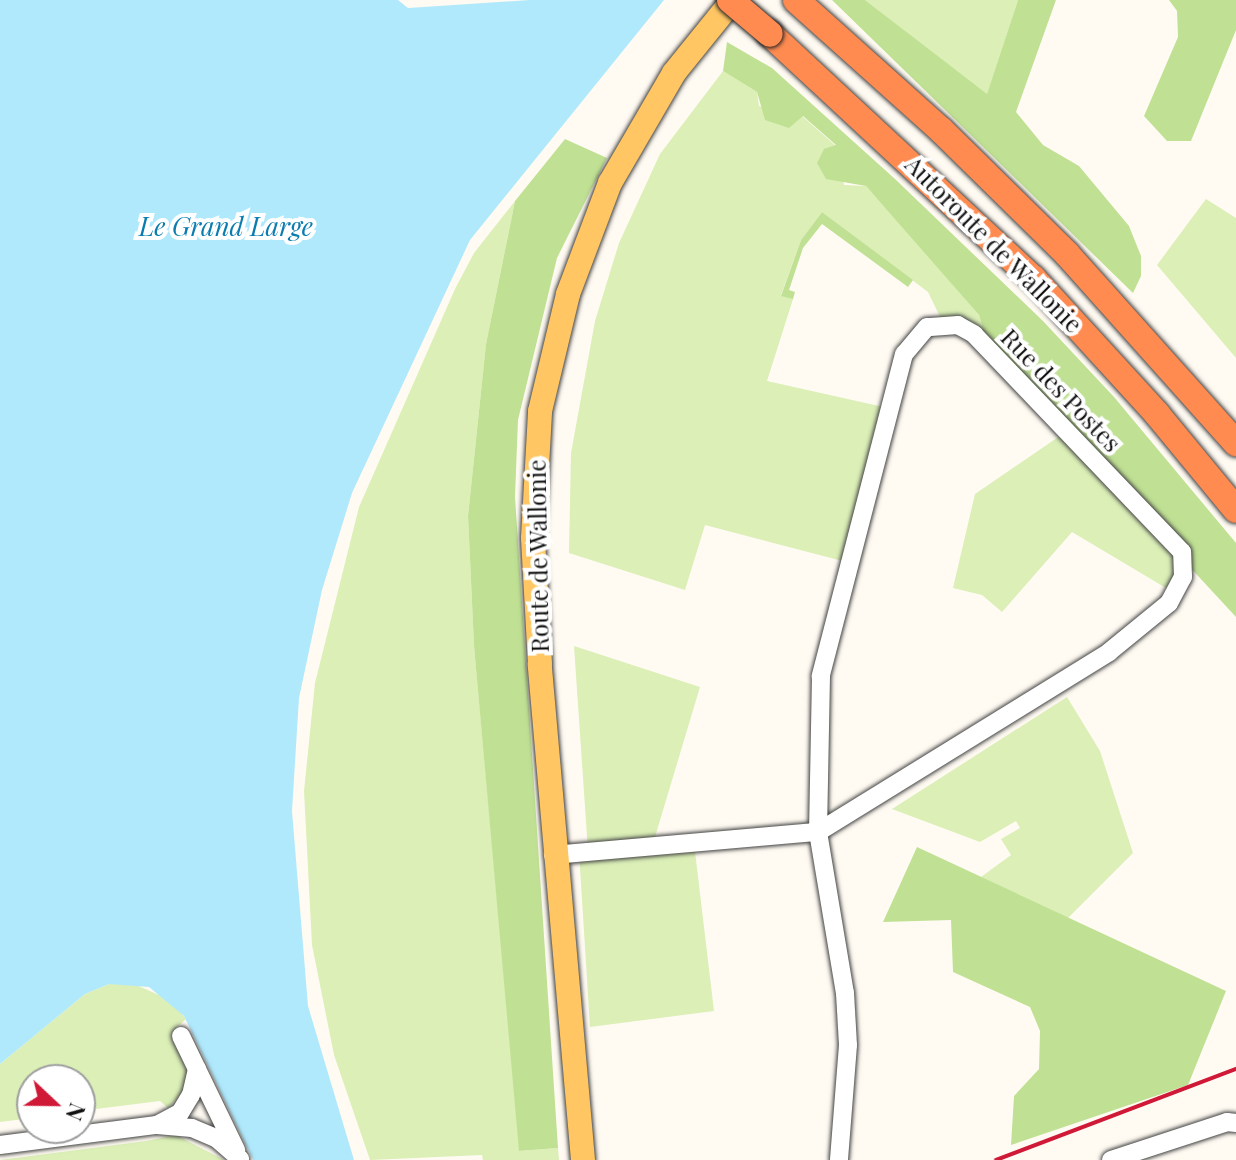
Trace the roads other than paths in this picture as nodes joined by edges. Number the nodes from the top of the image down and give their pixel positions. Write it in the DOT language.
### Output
graph roads {
  1 [pos="731,0"];
  2 [pos="796,0"];
  3 [pos="1236,443"];
  4 [pos="1236,510"];
  5 [pos="818,832"];
  6 [pos="553,855"];
  7 [pos="181,1036"];
  8 [pos="197,1069"];
  9 [pos="1233,1121"];
  10 [pos="157,1125"];
  11 [pos="0,1145"];
  12 [pos="1136,1155"];
  13 [pos="240,1160"];
  14 [pos="583,1160"];
  15 [pos="839,1160"];
  16 [pos="1111,1160"];
  1 -- 4 [label="highway, Autoroute de Wallonie, bridge"];
  1 -- 6 [label="main road, Route de Wallonie"];
  2 -- 3 [label="highway, Autoroute de Wallonie"];
  5 -- 5 [label="street, Rue des Postes"];
  5 -- 6 [label="street, Rue des Postes"];
  5 -- 15 [label="street, Rue des Postes"];
  6 -- 14 [label="main road, Route de Wallonie"];
  7 -- 8 [label="street"];
  8 -- 10 [label="street"];
  8 -- 13 [label="street"];
  9 -- 12 [label="street"];
  10 -- 11 [label="street"];
  10 -- 13 [label="street"];
  12 -- 16 [label="street"];
}
